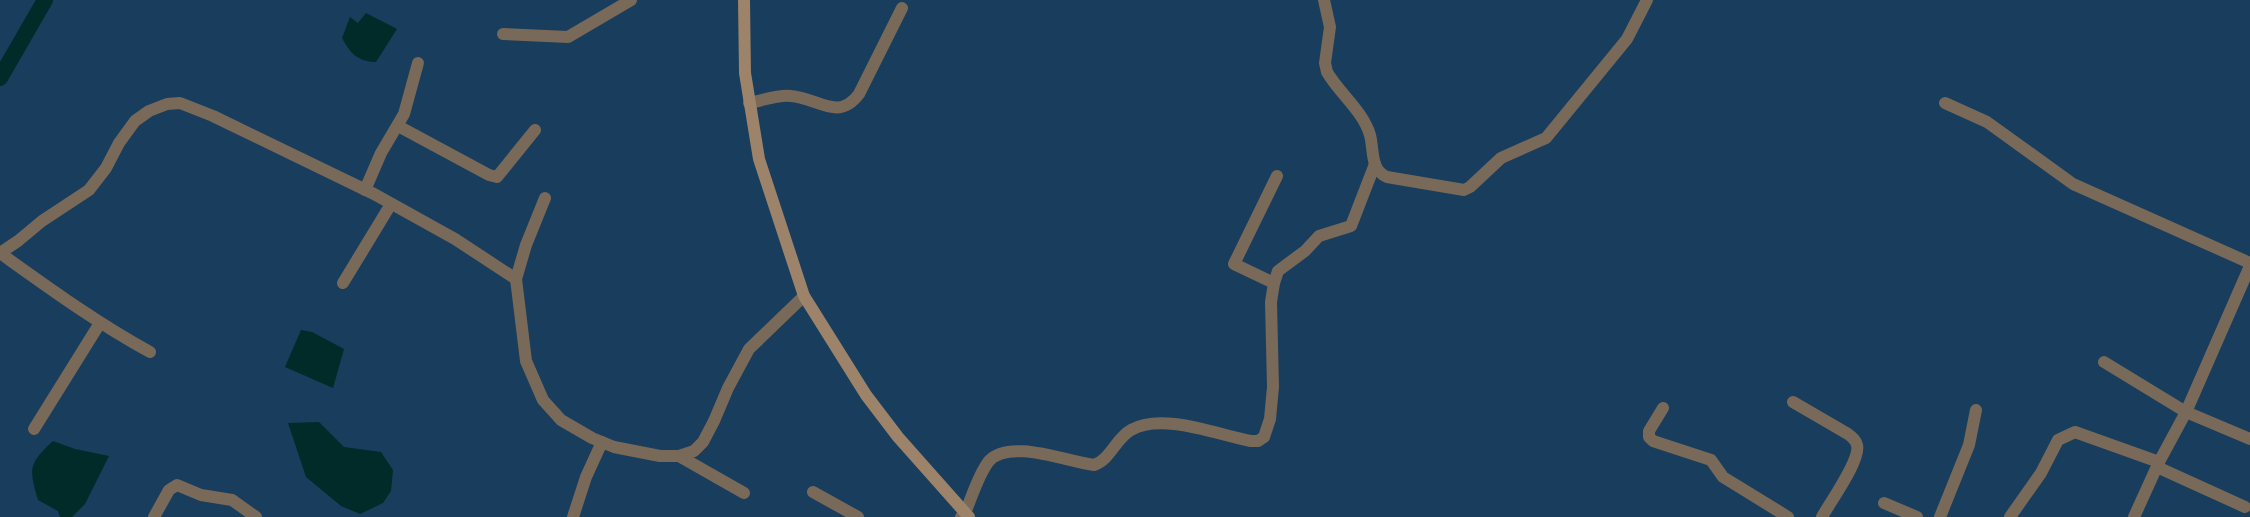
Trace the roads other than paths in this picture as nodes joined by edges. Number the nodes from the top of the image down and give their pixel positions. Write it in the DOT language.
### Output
graph roads {
  1 [pos="631,0"];
  2 [pos="744,0"];
  3 [pos="1324,0"];
  4 [pos="1647,0"];
  5 [pos="902,8"];
  6 [pos="502,34"];
  7 [pos="418,63"];
  8 [pos="1946,103"];
  9 [pos="749,104"];
  10 [pos="398,126"];
  11 [pos="535,130"];
  12 [pos="1375,164"];
  13 [pos="1277,176"];
  14 [pos="364,190"];
  15 [pos="545,198"];
  16 [pos="391,204"];
  17 [pos="0,253"];
  18 [pos="2250,265"];
  19 [pos="516,279"];
  20 [pos="343,283"];
  21 [pos="1274,283"];
  22 [pos="804,296"];
  23 [pos="100,323"];
  24 [pos="150,352"];
  25 [pos="2104,362"];
  26 [pos="1793,402"];
  27 [pos="1663,408"];
  28 [pos="1976,410"];
  29 [pos="2186,412"];
  30 [pos="34,429"];
  31 [pos="2250,439"];
  32 [pos="602,442"];
  33 [pos="678,456"];
  34 [pos="2158,464"];
  35 [pos="813,492"];
  36 [pos="744,493"];
  37 [pos="1884,503"];
  38 [pos="2245,507"];
  39 [pos="965,516"];
  40 [pos="154,517"];
  41 [pos="256,517"];
  42 [pos="573,517"];
  43 [pos="858,517"];
  44 [pos="1788,517"];
  45 [pos="1822,517"];
  46 [pos="1917,517"];
  47 [pos="1940,517"];
  48 [pos="2010,517"];
  49 [pos="2134,517"];
  1 -- 6 [label="street"];
  2 -- 9 [label="street"];
  3 -- 12 [label="street"];
  4 -- 12 [label="street"];
  5 -- 9 [label="street"];
  7 -- 10 [label="street"];
  8 -- 18 [label="street"];
  9 -- 22 [label="street"];
  10 -- 11 [label="street"];
  10 -- 14 [label="street"];
  12 -- 21 [label="street"];
  13 -- 21 [label="street"];
  14 -- 16 [label="street"];
  14 -- 17 [label="street"];
  15 -- 19 [label="street"];
  16 -- 19 [label="street"];
  16 -- 20 [label="street"];
  17 -- 23 [label="street"];
  18 -- 29 [label="street"];
  19 -- 32 [label="street"];
  21 -- 39 [label="street"];
  22 -- 33 [label="street"];
  22 -- 39 [label="street"];
  23 -- 24 [label="street"];
  23 -- 30 [label="street"];
  25 -- 29 [label="street"];
  26 -- 45 [label="street"];
  27 -- 44 [label="street"];
  28 -- 47 [label="street"];
  29 -- 31 [label="street"];
  29 -- 34 [label="street"];
  32 -- 33 [label="street"];
  32 -- 42 [label="street"];
  33 -- 36 [label="street"];
  34 -- 38 [label="street"];
  34 -- 48 [label="street"];
  34 -- 49 [label="street"];
  35 -- 43 [label="street"];
  37 -- 46 [label="street"];
  40 -- 41 [label="street"];
}
